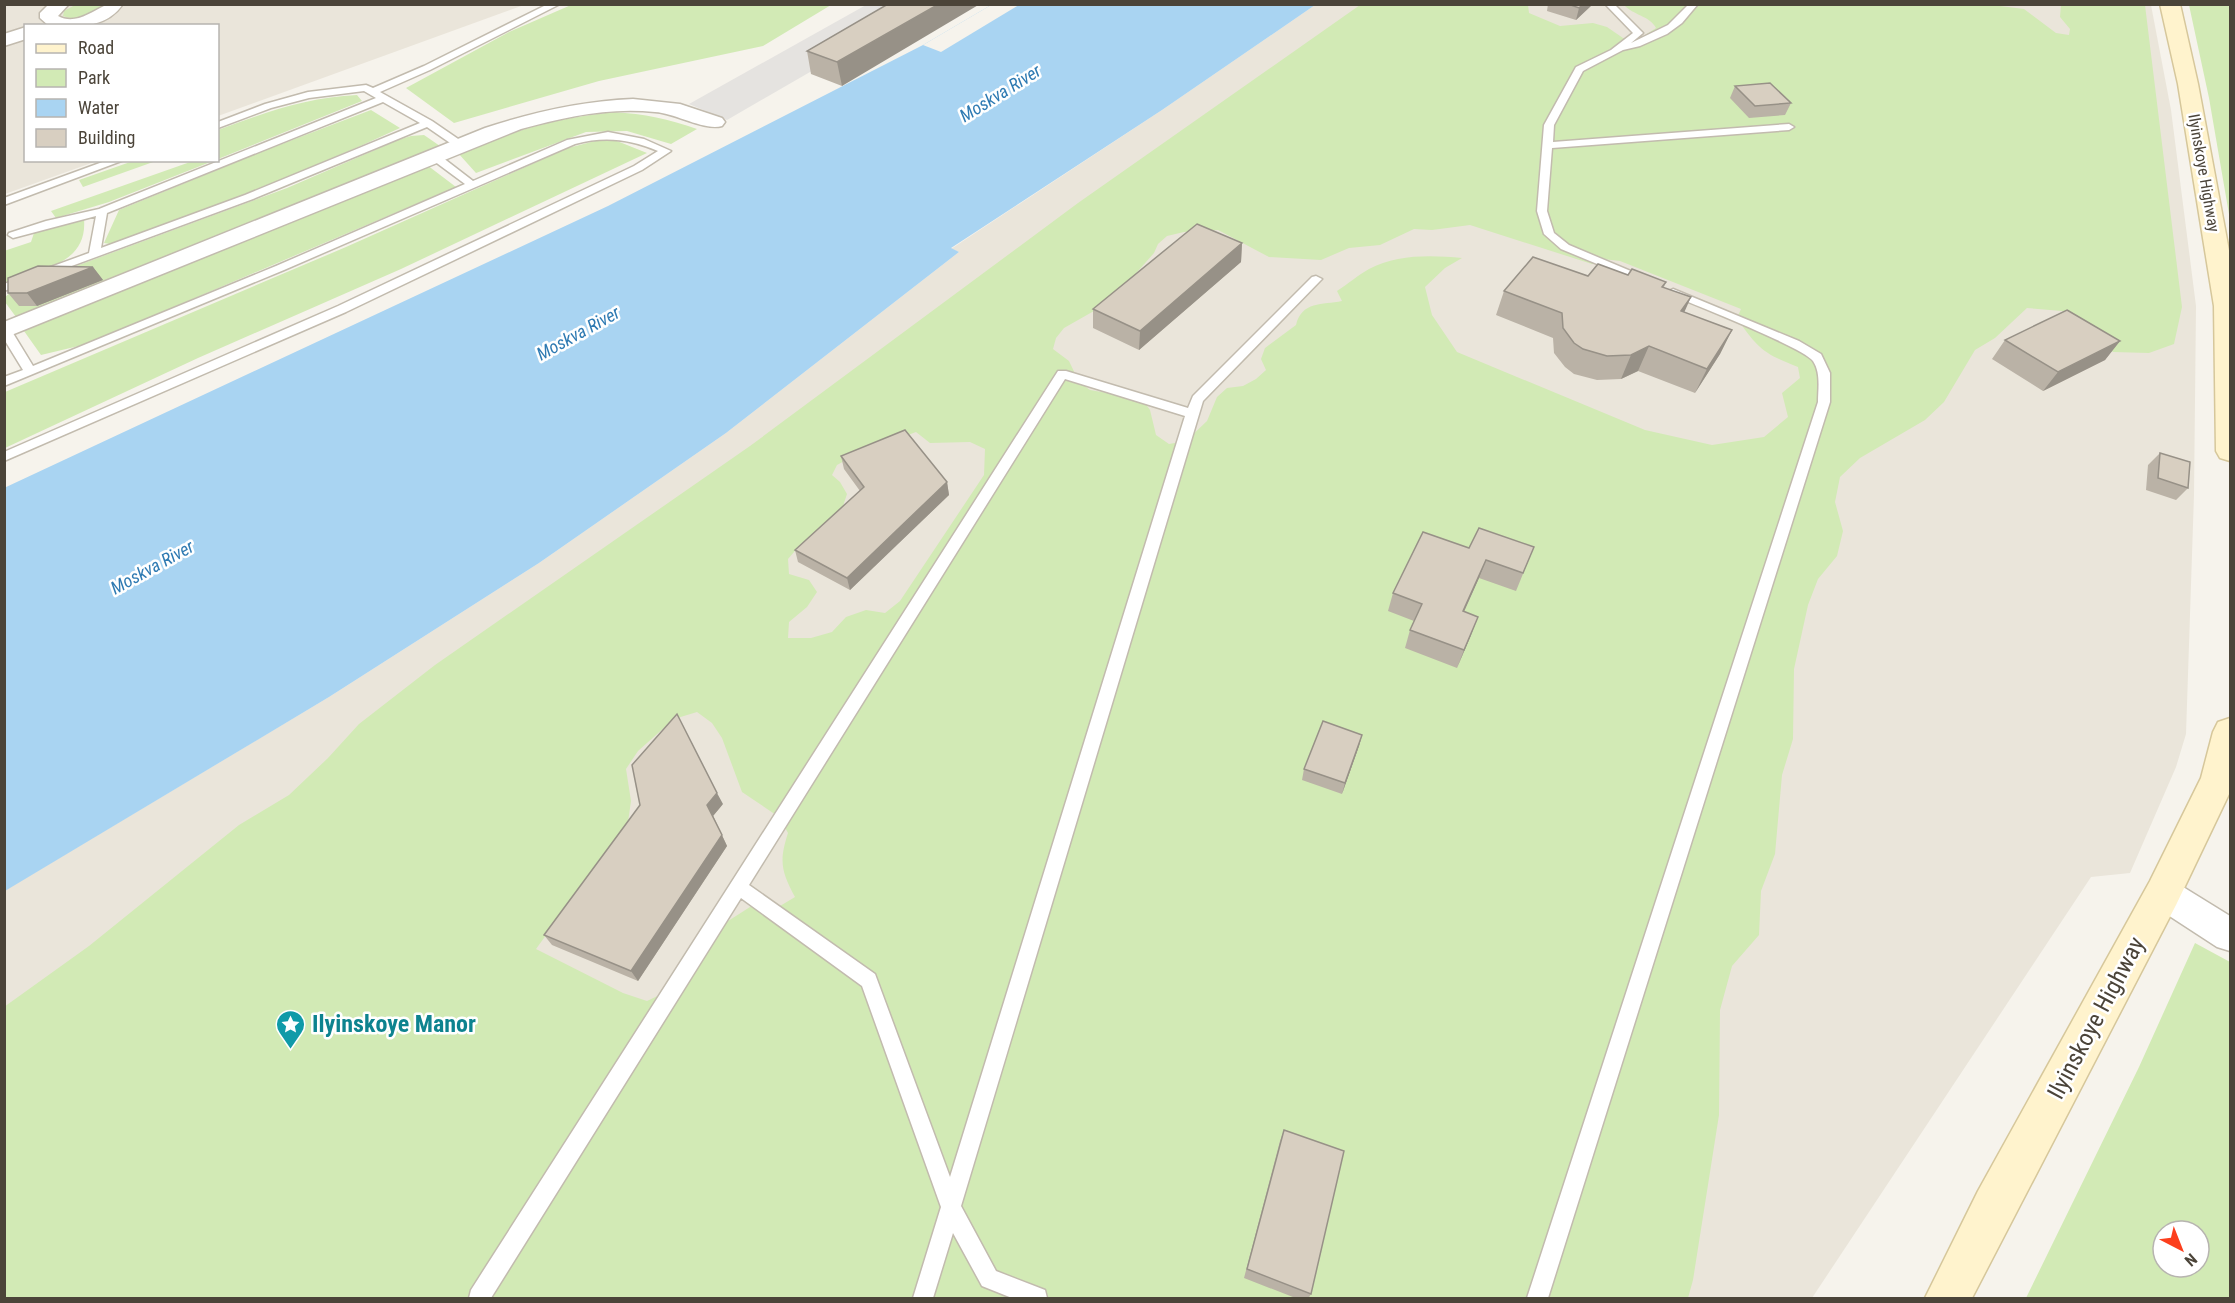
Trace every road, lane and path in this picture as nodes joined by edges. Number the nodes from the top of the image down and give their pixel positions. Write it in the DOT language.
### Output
graph roads {
  1 [pos="61,4"];
  2 [pos="115,4"];
  3 [pos="556,4"];
  4 [pos="1694,4"];
  5 [pos="2170,4"];
  6 [pos="1608,5"];
  7 [pos="47,23"];
  8 [pos="24,33"];
  9 [pos="4,40"];
  10 [pos="1614,52"];
  11 [pos="371,92"];
  12 [pos="384,98"];
  13 [pos="715,122"];
  14 [pos="428,123"];
  15 [pos="219,124"];
  16 [pos="1789,127"];
  17 [pos="460,145"];
  18 [pos="1547,145"];
  19 [pos="434,156"];
  20 [pos="114,162"];
  21 [pos="471,184"];
  22 [pos="4,202"];
  23 [pos="102,211"];
  24 [pos="13,234"];
  25 [pos="94,255"];
  26 [pos="1316,279"];
  27 [pos="4,288"];
  28 [pos="5,330"];
  29 [pos="30,371"];
  30 [pos="4,382"];
  31 [pos="1193,414"];
  32 [pos="2230,451"];
  33 [pos="4,457"];
  34 [pos="2230,732"];
  35 [pos="739,887"];
  36 [pos="2163,892"];
  37 [pos="2230,935"];
  38 [pos="951,1208"];
  39 [pos="479,1299"];
  40 [pos="923,1299"];
  41 [pos="1037,1299"];
  42 [pos="1537,1299"];
  43 [pos="1948,1299"];
  1 -- 7 [label="street"];
  2 -- 7 [label="street"];
  3 -- 11 [label="lane"];
  4 -- 10 [label="lane"];
  5 -- 32 [label="main road, Ilyinskoye Highway"];
  6 -- 10 [label="lane"];
  8 -- 9 [label="street"];
  10 -- 18 [label="lane"];
  11 -- 12 [label="lane"];
  11 -- 15 [label="lane"];
  12 -- 14 [label="lane"];
  12 -- 23 [label="lane"];
  13 -- 17 [label="street"];
  14 -- 17 [label="lane"];
  14 -- 25 [label="lane"];
  16 -- 18 [label="lane"];
  17 -- 19 [label="street"];
  18 -- 42 [label="lane"];
  19 -- 21 [label="lane"];
  19 -- 28 [label="street"];
  20 -- 22 [label="lane"];
  21 -- 29 [label="lane"];
  21 -- 33 [label="lane"];
  23 -- 24 [label="lane"];
  23 -- 25 [label="lane"];
  25 -- 27 [label="lane"];
  26 -- 31 [label="lane"];
  28 -- 29 [label="lane"];
  29 -- 30 [label="lane"];
  31 -- 35 [label="lane"];
  31 -- 38 [label="lane"];
  34 -- 36 [label="main road, Ilyinskoye Highway"];
  35 -- 38 [label="lane"];
  35 -- 39 [label="lane"];
  36 -- 37 [label="street"];
  36 -- 43 [label="main road, Ilyinskoye Highway"];
  38 -- 40 [label="lane"];
  38 -- 41 [label="lane"];
}
